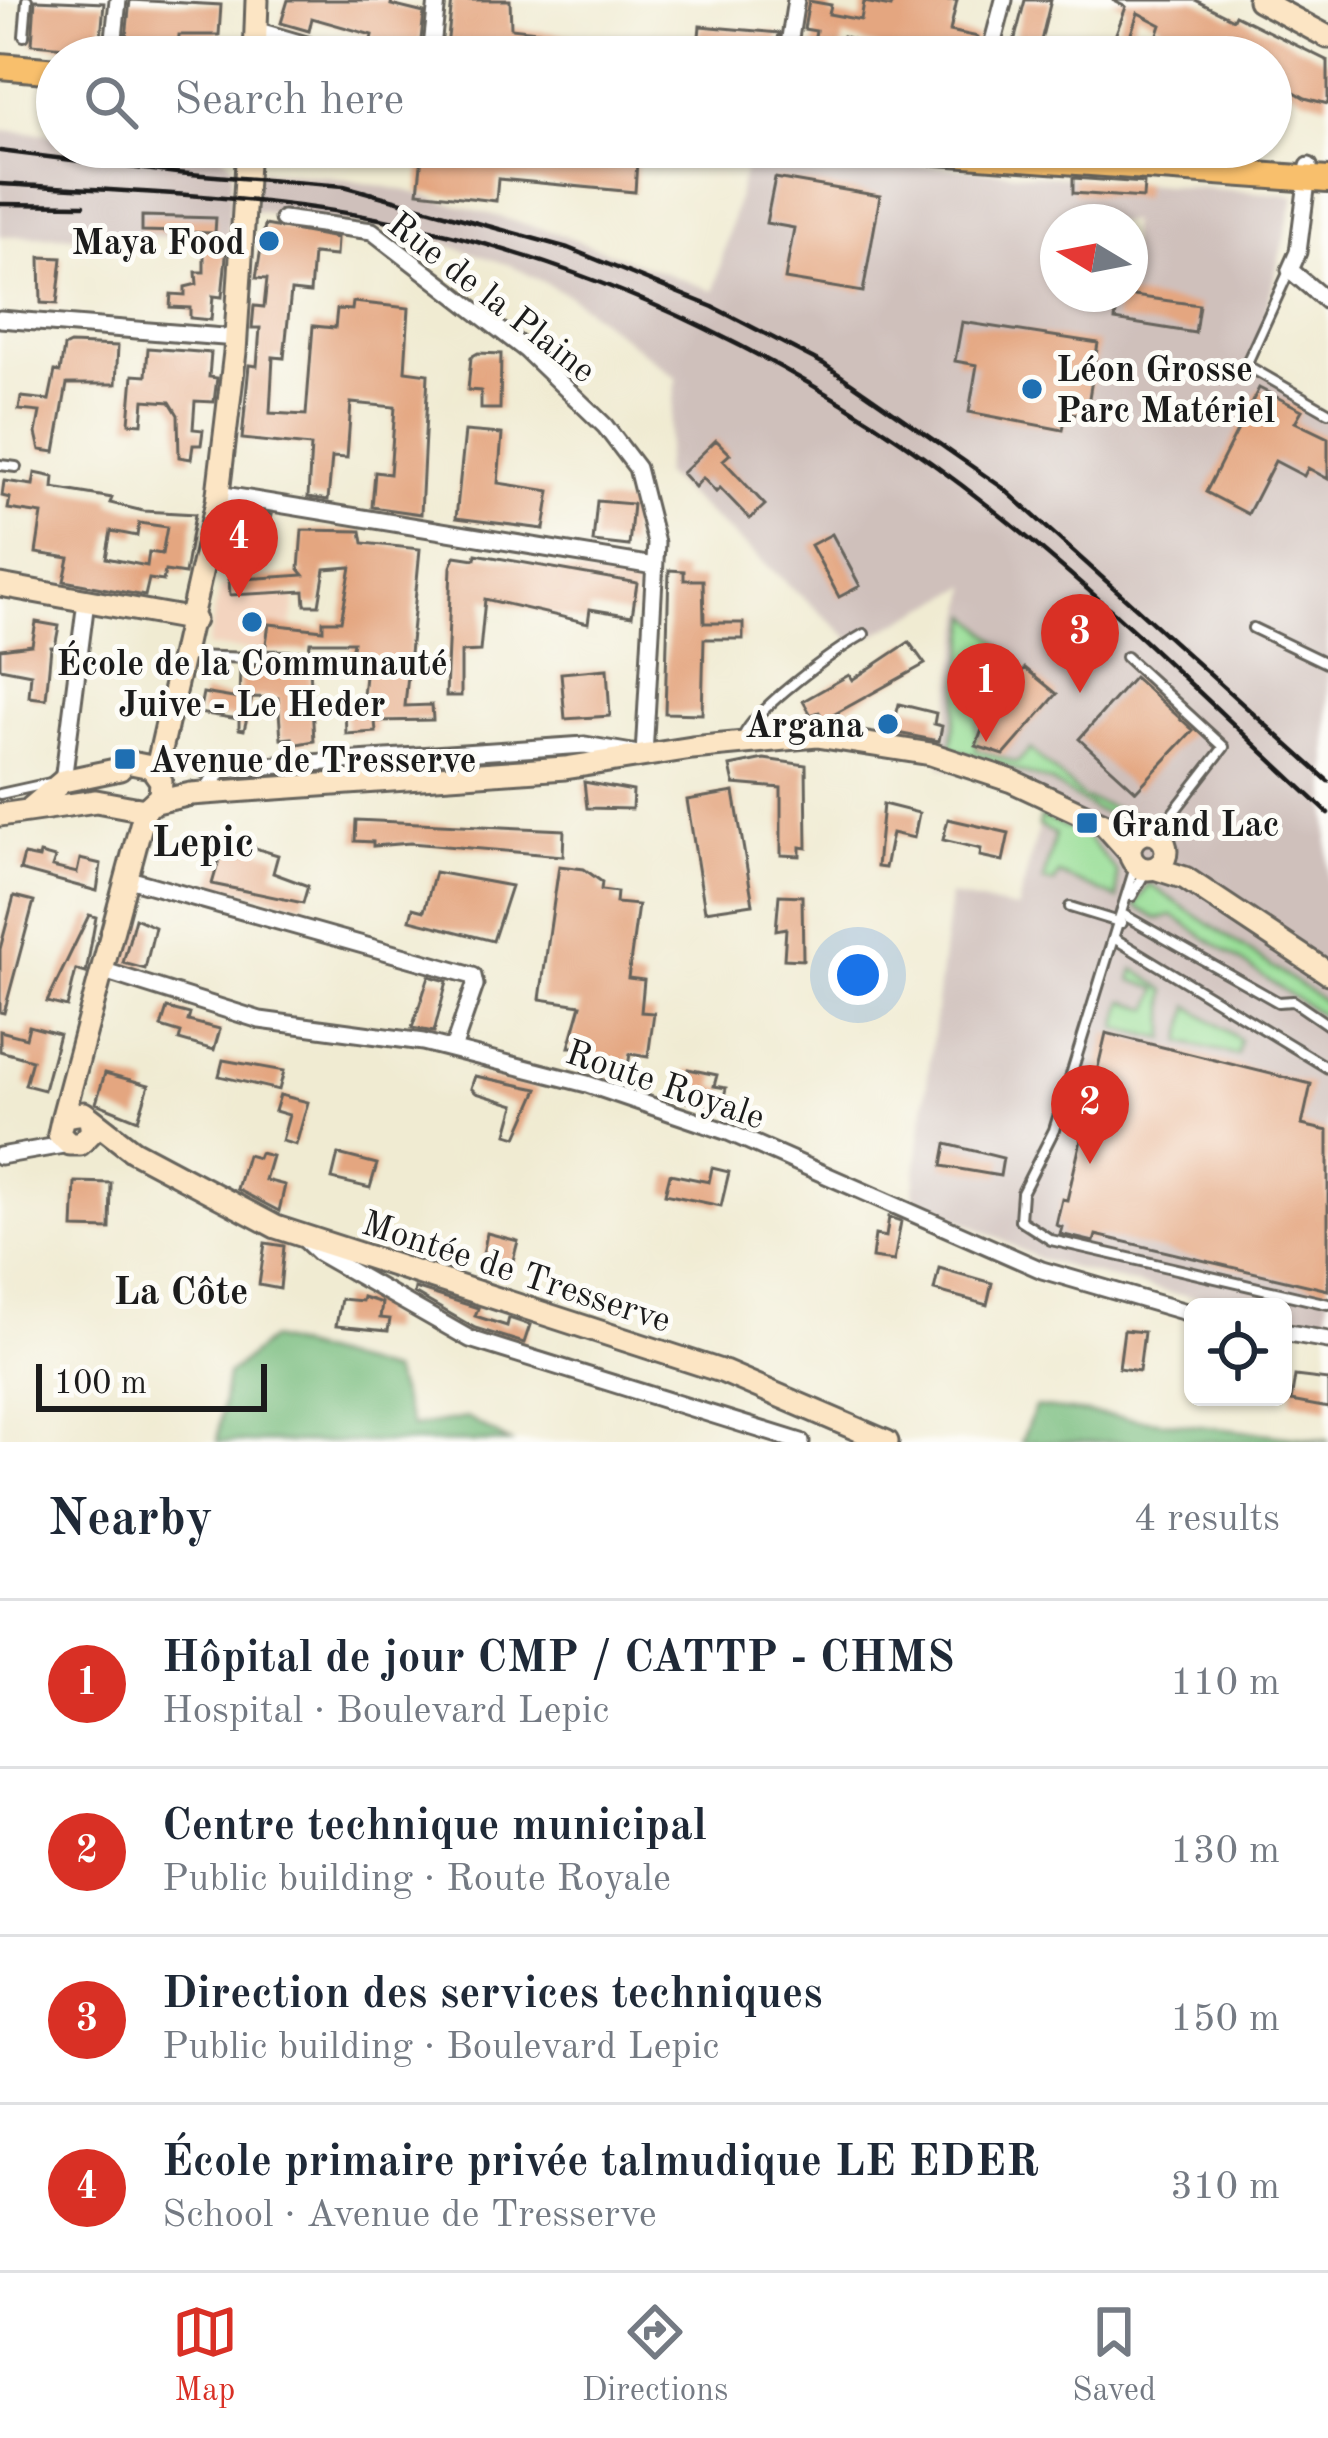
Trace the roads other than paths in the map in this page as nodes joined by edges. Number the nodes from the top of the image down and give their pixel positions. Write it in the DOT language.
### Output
graph roads {
  1 [pos="27,0"];
  2 [pos="118,0"];
  3 [pos="257,0"];
  4 [pos="437,0"];
  5 [pos="796,0"];
  6 [pos="1004,0"];
  7 [pos="1258,0"];
  8 [pos="1297,9"];
  9 [pos="255,30"];
  10 [pos="24,36"];
  11 [pos="114,36"];
  12 [pos="255,36"];
  13 [pos="260,36"];
  14 [pos="276,36"];
  15 [pos="433,36"];
  16 [pos="790,36"];
  17 [pos="995,36"];
  18 [pos="1328,37"];
  19 [pos="247,168"];
  20 [pos="1238,168"];
  21 [pos="1267,168"];
  22 [pos="1318,173"];
  23 [pos="283,219"];
  24 [pos="1290,270"];
  25 [pos="1328,302"];
  26 [pos="0,320"];
  27 [pos="236,338"];
  28 [pos="1246,365"];
  29 [pos="1241,376"];
  30 [pos="1328,412"];
  31 [pos="0,465"];
  32 [pos="16,467"];
  33 [pos="218,494"];
  34 [pos="655,566"];
  35 [pos="0,585"];
  36 [pos="86,602"];
  37 [pos="194,620"];
  38 [pos="1253,628"];
  39 [pos="864,634"];
  40 [pos="186,656"];
  41 [pos="1126,657"];
  42 [pos="351,661"];
  43 [pos="1328,664"];
  44 [pos="167,723"];
  45 [pos="742,742"];
  46 [pos="644,755"];
  47 [pos="126,766"];
  48 [pos="63,781"];
  49 [pos="199,793"];
  50 [pos="0,794"];
  51 [pos="144,796"];
  52 [pos="10,813"];
  53 [pos="1148,853"];
  54 [pos="125,878"];
  55 [pos="1070,907"];
  56 [pos="1123,919"];
  57 [pos="1117,940"];
  58 [pos="100,970"];
  59 [pos="1328,973"];
  60 [pos="1328,1025"];
  61 [pos="454,1049"];
  62 [pos="1328,1067"];
  63 [pos="75,1127"];
  64 [pos="0,1156"];
  65 [pos="301,1236"];
  66 [pos="1328,1304"];
  67 [pos="1184,1312"];
  68 [pos="1292,1334"];
  69 [pos="1328,1340"];
  70 [pos="859,1435"];
  71 [pos="801,1442"];
  72 [pos="886,1442"];
  1 -- 10 [label="lane"];
  2 -- 11 [label="street"];
  3 -- 9 [label="street"];
  4 -- 15 [label="street"];
  5 -- 16 [label="street"];
  6 -- 17 [label="street"];
  7 -- 8 [label="street"];
  8 -- 18 [label="street"];
  9 -- 12 [label="street"];
  9 -- 13 [label="street"];
  9 -- 14 [label="street"];
  19 -- 27 [label="street"];
  20 -- 22 [label="main road"];
  21 -- 22 [label="main road"];
  22 -- 24 [label="street"];
  23 -- 34 [label="street, Rue de la Plaine"];
  24 -- 25 [label="street"];
  24 -- 28 [label="lane"];
  26 -- 27 [label="street"];
  27 -- 33 [label="street"];
  28 -- 29 [label="lane"];
  28 -- 30 [label="lane"];
  31 -- 32 [label="lane"];
  33 -- 34 [label="street"];
  33 -- 37 [label="street"];
  34 -- 46 [label="street, Rue de la Plaine"];
  35 -- 36 [label="street"];
  36 -- 37 [label="street"];
  36 -- 48 [label="street"];
  37 -- 40 [label="street"];
  38 -- 43 [label="lane"];
  39 -- 45 [label="lane"];
  40 -- 42 [label="lane"];
  40 -- 44 [label="street"];
  41 -- 53 [label="lane"];
  44 -- 47 [label="street"];
  44 -- 51 [label="street"];
  45 -- 46 [label="street"];
  45 -- 53 [label="street"];
  46 -- 49 [label="street"];
  46 -- 49 [label="street"];
  47 -- 48 [label="street"];
  47 -- 51 [label="street"];
  47 -- 51 [label="street"];
  48 -- 50 [label="lane"];
  48 -- 52 [label="street"];
  49 -- 51 [label="street"];
  51 -- 52 [label="street"];
  51 -- 54 [label="street"];
  53 -- 56 [label="lane"];
  53 -- 59 [label="street"];
  54 -- 58 [label="street"];
  54 -- 61 [label="street"];
  55 -- 56 [label="lane"];
  56 -- 57 [label="lane"];
  56 -- 60 [label="lane"];
  57 -- 62 [label="lane"];
  57 -- 66 [label="lane"];
  58 -- 61 [label="street, Route Royale"];
  58 -- 63 [label="street"];
  61 -- 67 [label="street, Route Royale"];
  63 -- 64 [label="street"];
  63 -- 65 [label="street, Montée de Tresserve"];
  65 -- 70 [label="street, Montée de Tresserve"];
  65 -- 71 [label="street"];
  68 -- 69 [label="street"];
  70 -- 72 [label="street, Montée de Tresserve"];
}
